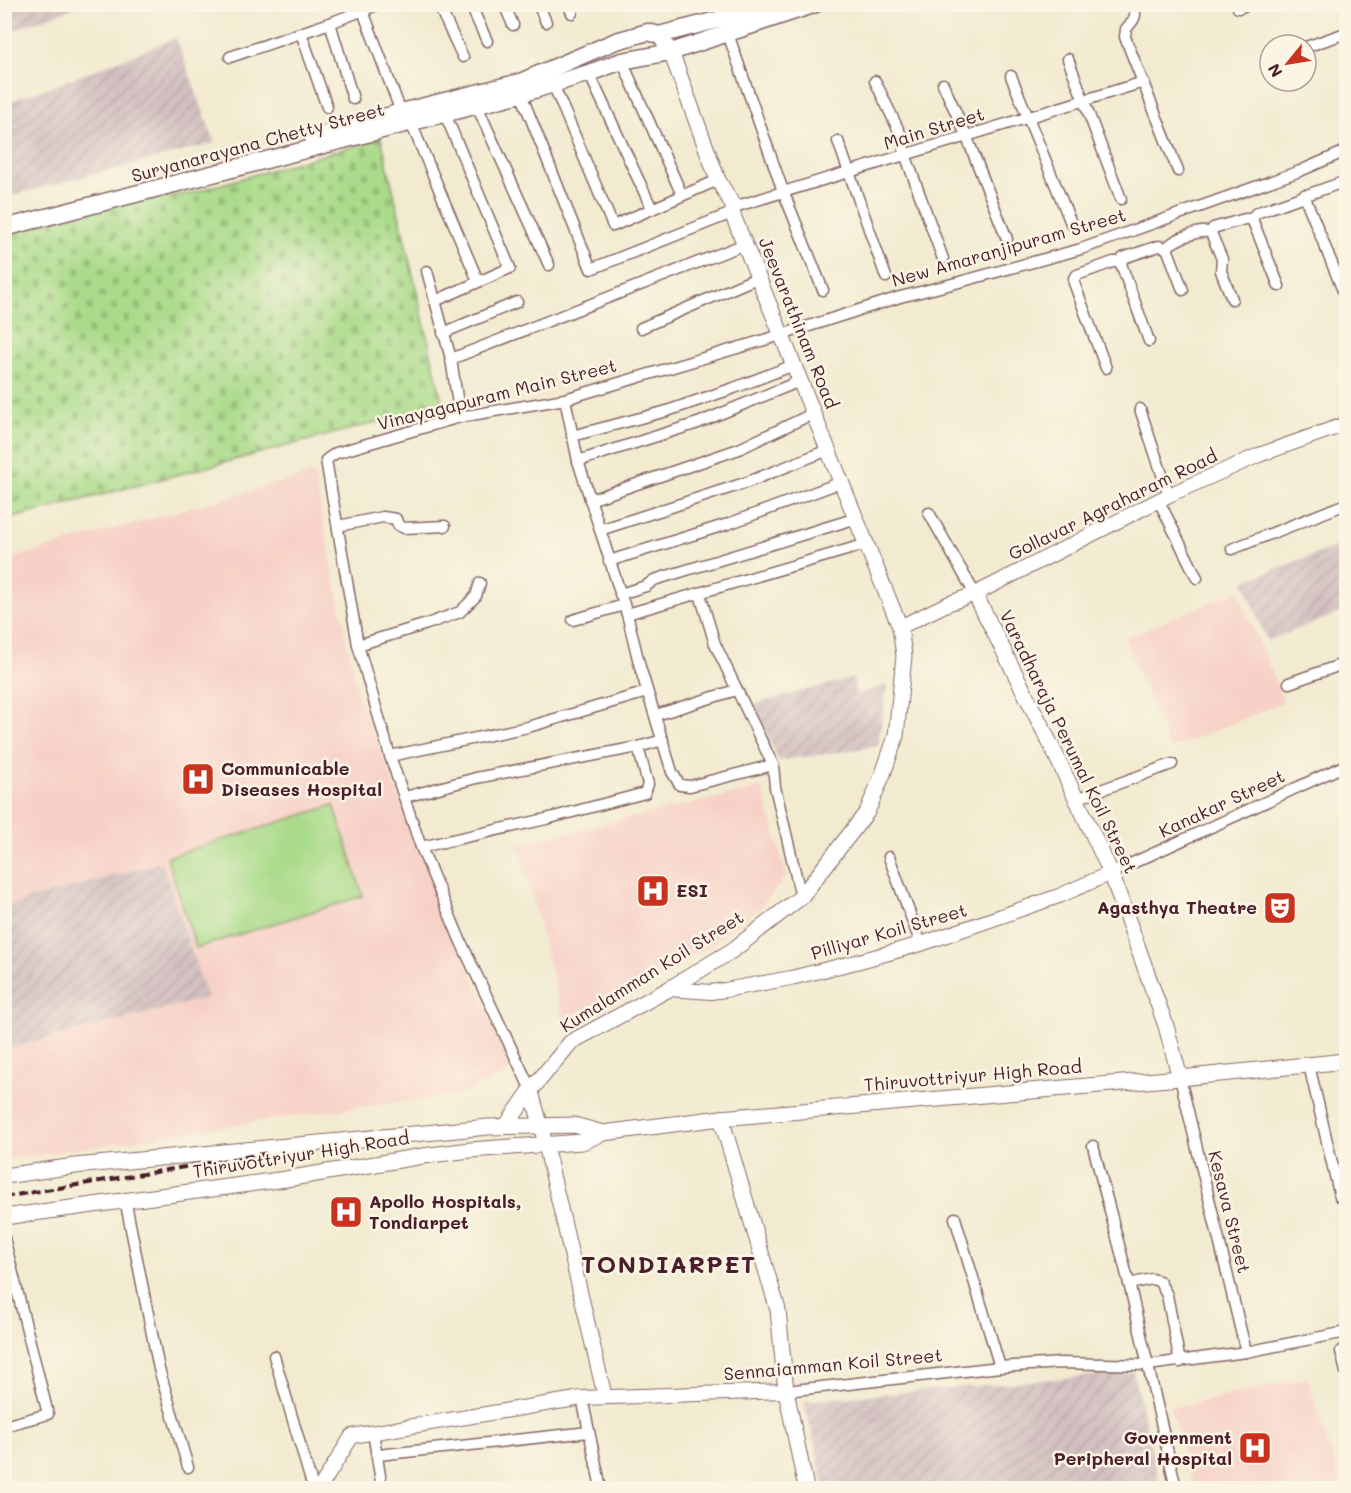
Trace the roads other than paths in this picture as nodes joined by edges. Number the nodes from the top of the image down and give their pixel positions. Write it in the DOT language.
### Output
graph roads {
  1 [pos="379,4"];
  2 [pos="438,4"];
  3 [pos="470,4"];
  4 [pos="504,4"];
  5 [pos="537,4"];
  6 [pos="816,4"];
  7 [pos="1133,4"];
  8 [pos="1250,4"];
  9 [pos="768,6"];
  10 [pos="1238,8"];
  11 [pos="363,11"];
  12 [pos="546,22"];
  13 [pos="330,23"];
  14 [pos="513,25"];
  15 [pos="301,33"];
  16 [pos="1347,33"];
  17 [pos="728,34"];
  18 [pos="659,35"];
  19 [pos="487,41"];
  20 [pos="1318,42"];
  21 [pos="670,52"];
  22 [pos="230,57"];
  23 [pos="463,57"];
  24 [pos="1068,59"];
  25 [pos="622,60"];
  26 [pos="589,73"];
  27 [pos="1011,75"];
  28 [pos="875,81"];
  29 [pos="1144,82"];
  30 [pos="554,84"];
  31 [pos="943,84"];
  32 [pos="521,88"];
  33 [pos="353,99"];
  34 [pos="1084,100"];
  35 [pos="477,106"];
  36 [pos="327,107"];
  37 [pos="445,114"];
  38 [pos="406,118"];
  39 [pos="1028,118"];
  40 [pos="966,135"];
  41 [pos="838,141"];
  42 [pos="1347,151"];
  43 [pos="905,154"];
  44 [pos="1179,171"];
  45 [pos="848,172"];
  46 [pos="718,180"];
  47 [pos="1347,181"];
  48 [pos="783,191"];
  49 [pos="682,195"];
  50 [pos="1304,195"];
  51 [pos="1121,199"];
  52 [pos="652,209"];
  53 [pos="733,210"];
  54 [pos="4,218"];
  55 [pos="1252,219"];
  56 [pos="1071,224"];
  57 [pos="4,228"];
  58 [pos="1211,233"];
  59 [pos="1007,239"];
  60 [pos="745,244"];
  61 [pos="1167,248"];
  62 [pos="943,259"];
  63 [pos="1121,264"];
  64 [pos="549,265"];
  65 [pos="427,271"];
  66 [pos="759,277"];
  67 [pos="886,278"];
  68 [pos="478,281"];
  69 [pos="1279,286"];
  70 [pos="823,290"];
  71 [pos="1183,290"];
  72 [pos="1347,298"];
  73 [pos="1232,299"];
  74 [pos="435,301"];
  75 [pos="517,302"];
  76 [pos="641,328"];
  77 [pos="443,333"];
  78 [pos="782,335"];
  79 [pos="1149,341"];
  80 [pos="452,359"];
  81 [pos="794,365"];
  82 [pos="1106,368"];
  83 [pos="800,381"];
  84 [pos="565,399"];
  85 [pos="1140,409"];
  86 [pos="814,413"];
  87 [pos="460,417"];
  88 [pos="1347,424"];
  89 [pos="572,436"];
  90 [pos="828,450"];
  91 [pos="578,461"];
  92 [pos="842,482"];
  93 [pos="1164,498"];
  94 [pos="590,500"];
  95 [pos="1347,504"];
  96 [pos="929,513"];
  97 [pos="857,518"];
  98 [pos="338,526"];
  99 [pos="445,526"];
  100 [pos="600,530"];
  101 [pos="867,544"];
  102 [pos="1232,549"];
  103 [pos="609,561"];
  104 [pos="1197,578"];
  105 [pos="480,583"];
  106 [pos="700,594"];
  107 [pos="975,594"];
  108 [pos="624,604"];
  109 [pos="573,620"];
  110 [pos="900,627"];
  111 [pos="358,645"];
  112 [pos="1347,663"];
  113 [pos="1289,683"];
  114 [pos="736,690"];
  115 [pos="647,692"];
  116 [pos="656,716"];
  117 [pos="663,740"];
  118 [pos="638,747"];
  119 [pos="390,756"];
  120 [pos="1172,764"];
  121 [pos="773,765"];
  122 [pos="1347,765"];
  123 [pos="405,797"];
  124 [pos="1076,799"];
  125 [pos="421,847"];
  126 [pos="889,857"];
  127 [pos="1111,873"];
  128 [pos="801,897"];
  129 [pos="921,944"];
  130 [pos="669,989"];
  131 [pos="1347,1061"];
  132 [pos="1309,1065"];
  133 [pos="1180,1078"];
  134 [pos="531,1090"];
  135 [pos="721,1118"];
  136 [pos="506,1126"];
  137 [pos="541,1126"];
  138 [pos="603,1133"];
  139 [pos="546,1145"];
  140 [pos="1093,1146"];
  141 [pos="4,1176"];
  142 [pos="1340,1197"];
  143 [pos="125,1199"];
  144 [pos="4,1217"];
  145 [pos="955,1218"];
  146 [pos="4,1238"];
  147 [pos="1129,1284"];
  148 [pos="1341,1340"];
  149 [pos="1246,1353"];
  150 [pos="274,1356"];
  151 [pos="1180,1362"];
  152 [pos="1148,1365"];
  153 [pos="1000,1367"];
  154 [pos="1347,1372"];
  155 [pos="786,1390"];
  156 [pos="605,1397"];
  157 [pos="582,1398"];
  158 [pos="4,1426"];
  159 [pos="373,1432"];
  160 [pos="589,1432"];
  161 [pos="378,1455"];
  162 [pos="188,1467"];
  163 [pos="317,1488"];
  164 [pos="382,1488"];
  165 [pos="601,1488"];
  166 [pos="806,1488"];
  167 [pos="1176,1488"];
  1 -- 11 [label="street"];
  2 -- 23 [label="street"];
  3 -- 19 [label="street"];
  4 -- 14 [label="street"];
  5 -- 12 [label="street"];
  6 -- 17 [label="main road"];
  7 -- 29 [label="street"];
  8 -- 10 [label="street"];
  9 -- 18 [label="main road"];
  11 -- 13 [label="street"];
  11 -- 38 [label="street"];
  13 -- 15 [label="street"];
  13 -- 33 [label="street"];
  15 -- 22 [label="street"];
  15 -- 36 [label="street"];
  16 -- 20 [label="street"];
  17 -- 21 [label="main road"];
  17 -- 48 [label="street"];
  18 -- 21 [label="main road, Jeevarathinam Road"];
  18 -- 32 [label="main road"];
  21 -- 25 [label="main road"];
  21 -- 46 [label="main road, Jeevarathinam Road"];
  24 -- 34 [label="street"];
  25 -- 26 [label="main road"];
  25 -- 49 [label="street"];
  26 -- 30 [label="main road"];
  26 -- 52 [label="street"];
  27 -- 39 [label="street"];
  28 -- 43 [label="street"];
  29 -- 34 [label="street, Main Street"];
  29 -- 44 [label="street"];
  30 -- 32 [label="main road"];
  30 -- 52 [label="street"];
  31 -- 40 [label="street"];
  32 -- 35 [label="main road, Suryanarayana Chetty Street"];
  32 -- 38 [label="main road, Suryanarayana Chetty Street"];
  32 -- 53 [label="street, Main Street"];
  34 -- 39 [label="street, Main Street"];
  34 -- 51 [label="street"];
  35 -- 37 [label="main road, Suryanarayana Chetty Street"];
  35 -- 64 [label="street"];
  37 -- 38 [label="main road, Suryanarayana Chetty Street"];
  37 -- 68 [label="street"];
  38 -- 54 [label="main road, Suryanarayana Chetty Street"];
  38 -- 57 [label="main road, Suryanarayana Chetty Street"];
  38 -- 68 [label="street"];
  39 -- 40 [label="street, Main Street"];
  39 -- 56 [label="street"];
  40 -- 43 [label="street, Main Street"];
  40 -- 59 [label="street"];
  41 -- 45 [label="street"];
  42 -- 78 [label="street, New Amaranjipuram Street"];
  43 -- 45 [label="street, Main Street"];
  43 -- 62 [label="street"];
  45 -- 48 [label="street, Main Street"];
  45 -- 67 [label="street"];
  46 -- 49 [label="street"];
  46 -- 53 [label="main road, Jeevarathinam Road"];
  47 -- 50 [label="street"];
  48 -- 53 [label="street, Main Street"];
  48 -- 70 [label="street"];
  49 -- 52 [label="street"];
  50 -- 55 [label="street"];
  50 -- 72 [label="street"];
  53 -- 60 [label="main road, Jeevarathinam Road"];
  55 -- 58 [label="street"];
  55 -- 69 [label="street"];
  58 -- 61 [label="street"];
  58 -- 73 [label="street"];
  60 -- 66 [label="main road, Jeevarathinam Road"];
  60 -- 80 [label="street"];
  61 -- 63 [label="street"];
  61 -- 71 [label="street"];
  63 -- 79 [label="street"];
  63 -- 82 [label="street"];
  65 -- 74 [label="street"];
  66 -- 76 [label="street"];
  66 -- 78 [label="main road, Jeevarathinam Road"];
  68 -- 74 [label="street"];
  74 -- 77 [label="street"];
  75 -- 77 [label="street"];
  77 -- 80 [label="street"];
  78 -- 81 [label="main road, Jeevarathinam Road"];
  78 -- 84 [label="street, Vinayagapuram Main Street"];
  80 -- 87 [label="street"];
  81 -- 83 [label="main road, Jeevarathinam Road"];
  81 -- 89 [label="street"];
  83 -- 86 [label="main road, Jeevarathinam Road"];
  83 -- 91 [label="street"];
  84 -- 87 [label="street, Vinayagapuram Main Street"];
  84 -- 89 [label="street"];
  85 -- 93 [label="street"];
  86 -- 90 [label="main road, Jeevarathinam Road"];
  86 -- 94 [label="street"];
  87 -- 98 [label="street, Vinayagapuram Main Street"];
  88 -- 93 [label="street, Gollavar Agraharam Road"];
  89 -- 91 [label="street"];
  90 -- 92 [label="main road, Jeevarathinam Road"];
  90 -- 100 [label="street"];
  91 -- 94 [label="street"];
  92 -- 97 [label="main road, Jeevarathinam Road"];
  92 -- 103 [label="street"];
  93 -- 104 [label="street"];
  93 -- 107 [label="street, Gollavar Agraharam Road"];
  94 -- 100 [label="street"];
  95 -- 102 [label="street"];
  96 -- 107 [label="street"];
  97 -- 101 [label="main road, Jeevarathinam Road"];
  97 -- 108 [label="street"];
  98 -- 99 [label="street"];
  98 -- 111 [label="street"];
  100 -- 103 [label="street"];
  101 -- 106 [label="street"];
  101 -- 110 [label="main road, Jeevarathinam Road"];
  103 -- 108 [label="street"];
  105 -- 111 [label="street"];
  106 -- 108 [label="street"];
  106 -- 114 [label="street"];
  107 -- 110 [label="street, Gollavar Agraharam Road"];
  107 -- 124 [label="main road, Varadharaja Perumal Koil Street"];
  108 -- 109 [label="street"];
  108 -- 115 [label="street"];
  110 -- 128 [label="main road, Kumalamman Koil Street"];
  111 -- 119 [label="street"];
  112 -- 113 [label="street"];
  114 -- 116 [label="street"];
  114 -- 121 [label="street"];
  115 -- 116 [label="street"];
  115 -- 119 [label="street"];
  116 -- 117 [label="street"];
  117 -- 118 [label="street"];
  117 -- 121 [label="street"];
  118 -- 123 [label="street"];
  118 -- 125 [label="street"];
  119 -- 123 [label="street"];
  120 -- 124 [label="street"];
  121 -- 128 [label="street"];
  122 -- 127 [label="street, Kanakar Street"];
  123 -- 125 [label="street"];
  124 -- 127 [label="main road, Varadharaja Perumal Koil Street"];
  125 -- 134 [label="street"];
  126 -- 129 [label="street"];
  127 -- 129 [label="street, Pilliyar Koil Street"];
  127 -- 133 [label="main road, Varadharaja Perumal Koil Street"];
  128 -- 130 [label="main road, Kumalamman Koil Street"];
  129 -- 130 [label="street, Pilliyar Koil Street"];
  130 -- 134 [label="main road, Kumalamman Koil Street"];
  131 -- 132 [label="main road, Thiruvottriyur High Road"];
  132 -- 133 [label="main road, Thiruvottriyur High Road"];
  132 -- 142 [label="street"];
  133 -- 135 [label="main road, Thiruvottriyur High Road"];
  133 -- 149 [label="street, Kesava Street"];
  134 -- 136 [label="main road, Kumalamman Koil Street"];
  134 -- 137 [label="street"];
  135 -- 138 [label="main road, Thiruvottriyur High Road"];
  135 -- 155 [label="main road"];
  136 -- 137 [label="main road, Thiruvottriyur High Road"];
  136 -- 141 [label="main road, Thiruvottriyur High Road"];
  137 -- 138 [label="main road, Thiruvottriyur High Road"];
  137 -- 139 [label="street"];
  138 -- 139 [label="main road, Thiruvottriyur High Road"];
  139 -- 143 [label="main road, Thiruvottriyur High Road"];
  139 -- 156 [label="street"];
  140 -- 147 [label="street"];
  143 -- 144 [label="main road, Thiruvottriyur High Road"];
  143 -- 162 [label="street"];
  145 -- 153 [label="street"];
  146 -- 158 [label="street"];
  147 -- 151 [label="street"];
  147 -- 152 [label="street"];
  148 -- 149 [label="street, Sennaiamman Koil Street"];
  148 -- 154 [label="street"];
  149 -- 151 [label="street, Sennaiamman Koil Street"];
  150 -- 163 [label="street"];
  151 -- 152 [label="street, Sennaiamman Koil Street"];
  152 -- 153 [label="street, Sennaiamman Koil Street"];
  152 -- 167 [label="street"];
  153 -- 155 [label="street, Sennaiamman Koil Street"];
  155 -- 156 [label="street, Sennaiamman Koil Street"];
  155 -- 166 [label="main road"];
  156 -- 157 [label="street, Sennaiamman Koil Street"];
  157 -- 159 [label="street, Sennaiamman Koil Street"];
  157 -- 160 [label="street"];
  159 -- 161 [label="street"];
  159 -- 163 [label="street, Sennaiamman Koil Street"];
  160 -- 161 [label="street"];
  160 -- 165 [label="street"];
  161 -- 164 [label="street"];
}
